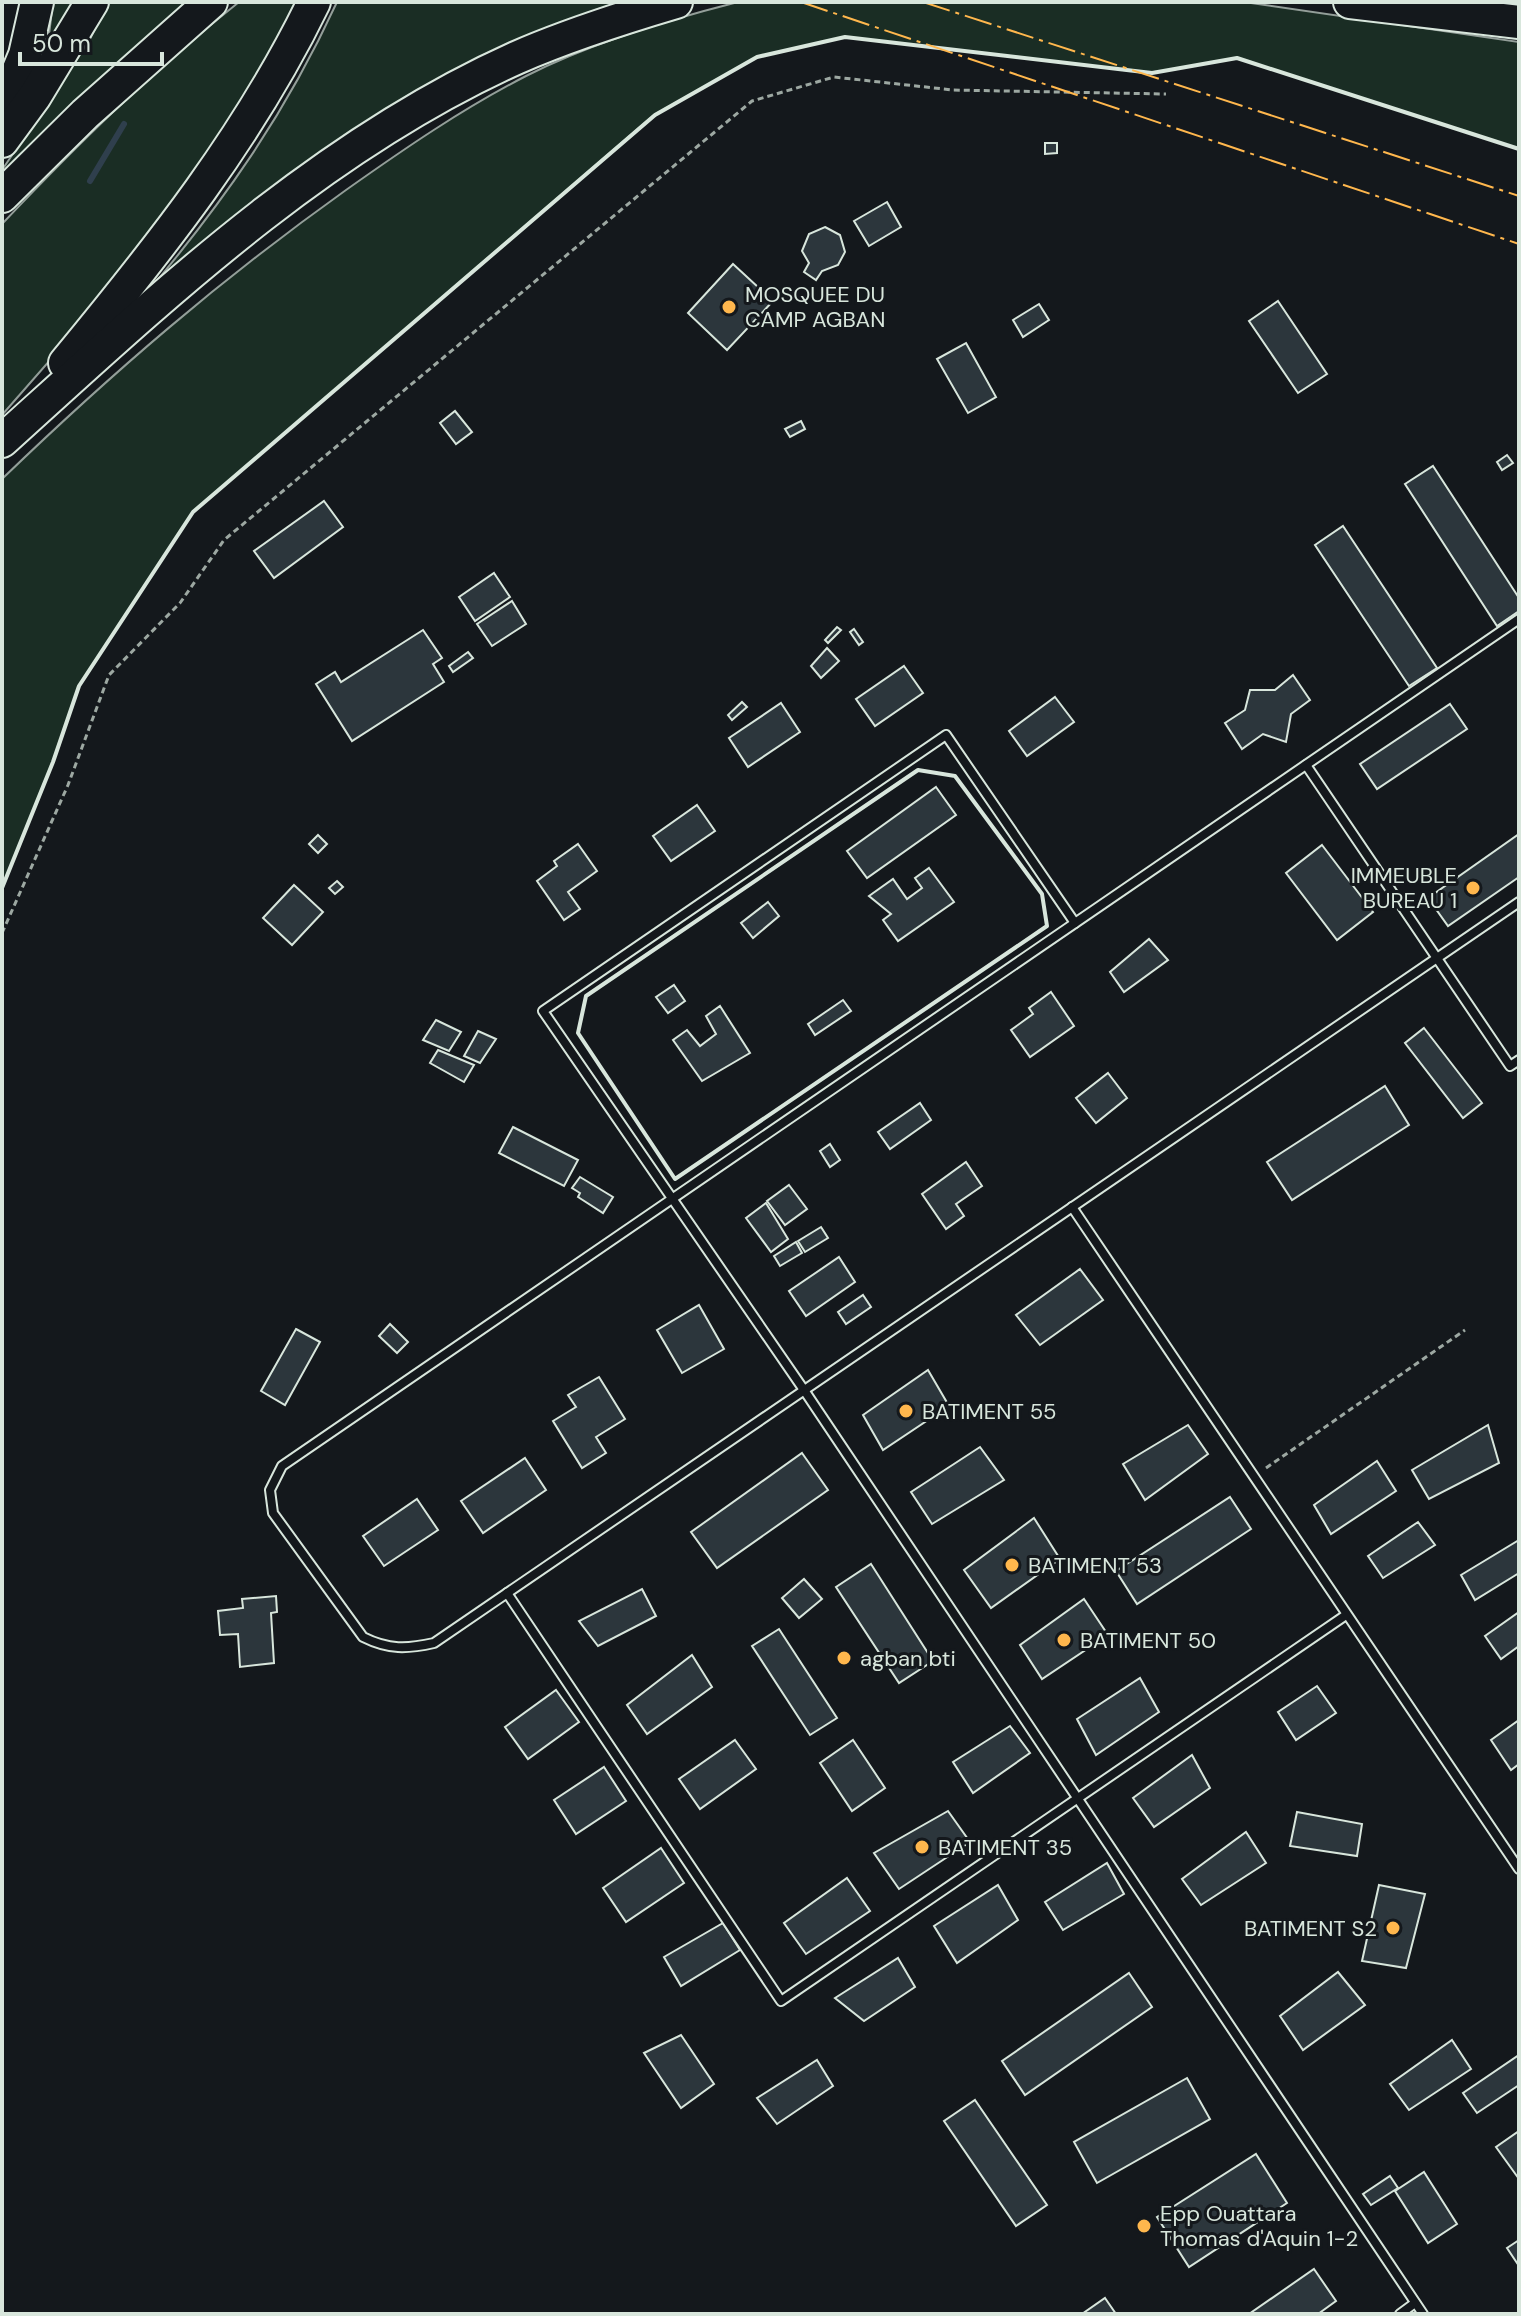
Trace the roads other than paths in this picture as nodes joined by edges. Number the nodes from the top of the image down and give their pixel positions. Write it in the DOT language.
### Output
graph roads {
  1 [pos="37,2"];
  2 [pos="92,2"];
  3 [pos="211,2"];
  4 [pos="314,2"];
  5 [pos="676,2"];
  6 [pos="1350,2"];
  7 [pos="1467,2"];
  8 [pos="1519,13"];
  9 [pos="1519,22"];
  10 [pos="2,110"];
  11 [pos="2,141"];
  12 [pos="2,196"];
  13 [pos="2,440"];
  14 [pos="1519,619"];
  15 [pos="1306,765"];
  16 [pos="1519,902"];
  17 [pos="1075,923"];
  18 [pos="1439,956"];
  19 [pos="1519,1060"];
  20 [pos="671,1200"];
  21 [pos="1072,1207"];
  22 [pos="804,1390"];
  23 [pos="507,1593"];
  24 [pos="1346,1615"];
  25 [pos="1078,1798"];
  26 [pos="1519,1869"];
  27 [pos="1415,2303"];
  28 [pos="1400,2314"];
  29 [pos="1423,2314"];
  1 -- 10 [label="highway"];
  2 -- 11 [label="highway"];
  3 -- 12 [label="highway"];
  4 -- 13 [label="highway"];
  5 -- 13 [label="highway"];
  6 -- 9 [label="highway"];
  7 -- 8 [label="highway"];
  14 -- 15 [label="lane"];
  15 -- 17 [label="lane"];
  15 -- 18 [label="lane"];
  16 -- 18 [label="lane"];
  17 -- 20 [label="lane"];
  17 -- 20 [label="lane"];
  18 -- 19 [label="lane"];
  18 -- 21 [label="lane"];
  20 -- 22 [label="lane"];
  20 -- 23 [label="lane"];
  21 -- 22 [label="lane"];
  21 -- 24 [label="lane"];
  22 -- 23 [label="lane"];
  22 -- 25 [label="lane"];
  23 -- 25 [label="lane"];
  24 -- 25 [label="lane"];
  24 -- 26 [label="lane"];
  25 -- 27 [label="lane"];
  27 -- 28 [label="lane"];
  27 -- 29 [label="lane"];
}
